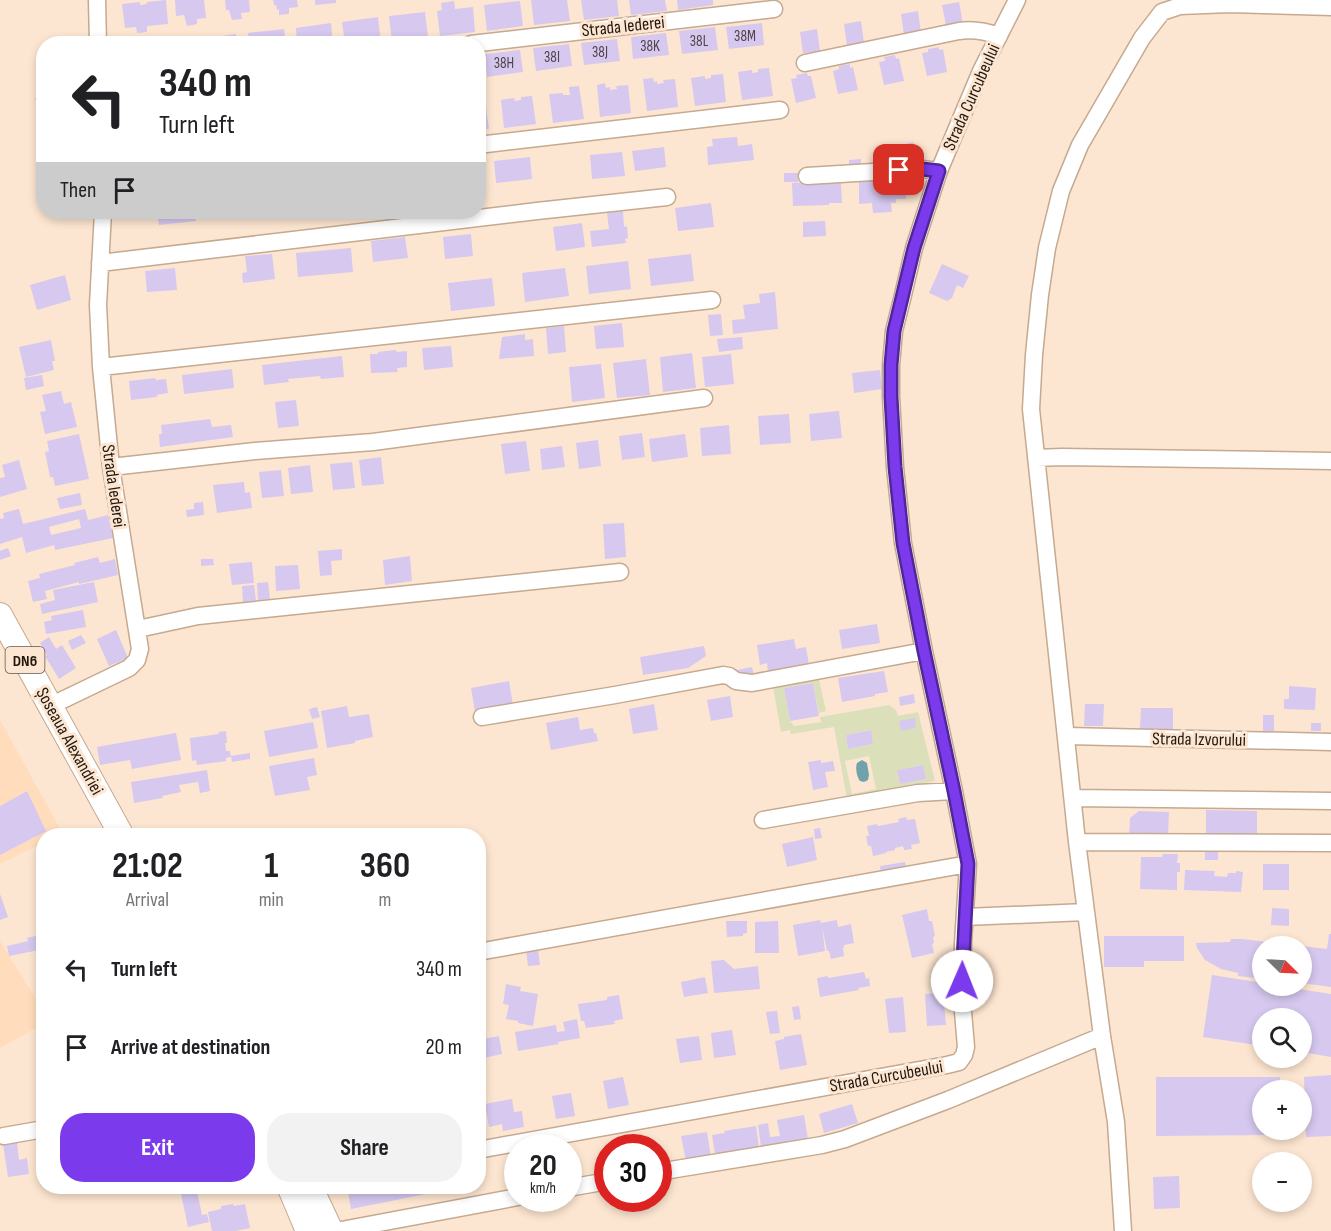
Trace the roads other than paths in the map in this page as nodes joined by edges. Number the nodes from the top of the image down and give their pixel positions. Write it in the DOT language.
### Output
graph roads {
  1 [pos="97,0"];
  2 [pos="1017,0"];
  3 [pos="1331,7"];
  4 [pos="774,9"];
  5 [pos="98,36"];
  6 [pos="999,36"];
  7 [pos="486,42"];
  8 [pos="805,63"];
  9 [pos="780,110"];
  10 [pos="486,144"];
  11 [pos="939,171"];
  12 [pos="807,176"];
  13 [pos="667,197"];
  14 [pos="486,217"];
  15 [pos="103,219"];
  16 [pos="467,219"];
  17 [pos="100,263"];
  18 [pos="712,300"];
  19 [pos="100,367"];
  20 [pos="704,398"];
  21 [pos="1036,458"];
  22 [pos="1331,461"];
  23 [pos="111,467"];
  24 [pos="620,572"];
  25 [pos="0,615"];
  26 [pos="138,629"];
  27 [pos="0,646"];
  28 [pos="924,651"];
  29 [pos="50,706"];
  30 [pos="482,717"];
  31 [pos="1067,736"];
  32 [pos="1331,742"];
  33 [pos="954,791"];
  34 [pos="1073,798"];
  35 [pos="1331,801"];
  36 [pos="763,820"];
  37 [pos="100,828"];
  38 [pos="118,828"];
  39 [pos="1077,842"];
  40 [pos="1331,843"];
  41 [pos="968,864"];
  42 [pos="1086,912"];
  43 [pos="965,917"];
  44 [pos="486,951"];
  45 [pos="1102,1036"];
  46 [pos="36,1130"];
  47 [pos="4,1136"];
  48 [pos="486,1149"];
  49 [pos="672,1170"];
  50 [pos="292,1194"];
  51 [pos="314,1194"];
  52 [pos="504,1200"];
  53 [pos="308,1231"];
  54 [pos="331,1231"];
  55 [pos="336,1231"];
  56 [pos="1123,1231"];
  1 -- 5 [label="street"];
  2 -- 6 [label="street, Strada Curcubeului"];
  3 -- 21 [label="street"];
  4 -- 7 [label="street, Strada Iederei"];
  6 -- 8 [label="street"];
  6 -- 11 [label="street, Strada Curcubeului"];
  9 -- 10 [label="street"];
  11 -- 12 [label="street"];
  11 -- 28 [label="street, Strada Curcubeului"];
  13 -- 14 [label="street"];
  15 -- 17 [label="street, Strada Iederei"];
  16 -- 17 [label="street"];
  17 -- 19 [label="street, Strada Iederei"];
  18 -- 19 [label="street"];
  19 -- 23 [label="street, Strada Iederei"];
  20 -- 23 [label="street"];
  21 -- 22 [label="street"];
  21 -- 31 [label="street"];
  23 -- 26 [label="street, Strada Iederei"];
  24 -- 26 [label="street"];
  25 -- 29 [label="highway, Șoseaua Alexandriei / DN6"];
  26 -- 29 [label="street, Strada Iederei"];
  27 -- 37 [label="highway, Șoseaua Alexandriei / DN6"];
  28 -- 30 [label="street"];
  28 -- 33 [label="street, Strada Curcubeului"];
  29 -- 38 [label="highway, Șoseaua Alexandriei / DN6"];
  31 -- 32 [label="street, Strada Izvorului"];
  31 -- 34 [label="street"];
  33 -- 36 [label="street"];
  33 -- 41 [label="street, Strada Curcubeului"];
  34 -- 35 [label="street"];
  34 -- 39 [label="street"];
  39 -- 40 [label="street"];
  39 -- 42 [label="street"];
  41 -- 43 [label="street, Strada Curcubeului"];
  41 -- 44 [label="street"];
  42 -- 43 [label="street"];
  42 -- 45 [label="street"];
  43 -- 48 [label="street, Strada Curcubeului"];
  45 -- 49 [label="street"];
  45 -- 56 [label="street"];
  46 -- 47 [label="street"];
  50 -- 53 [label="highway"];
  51 -- 54 [label="highway"];
  52 -- 55 [label="street"];
}
